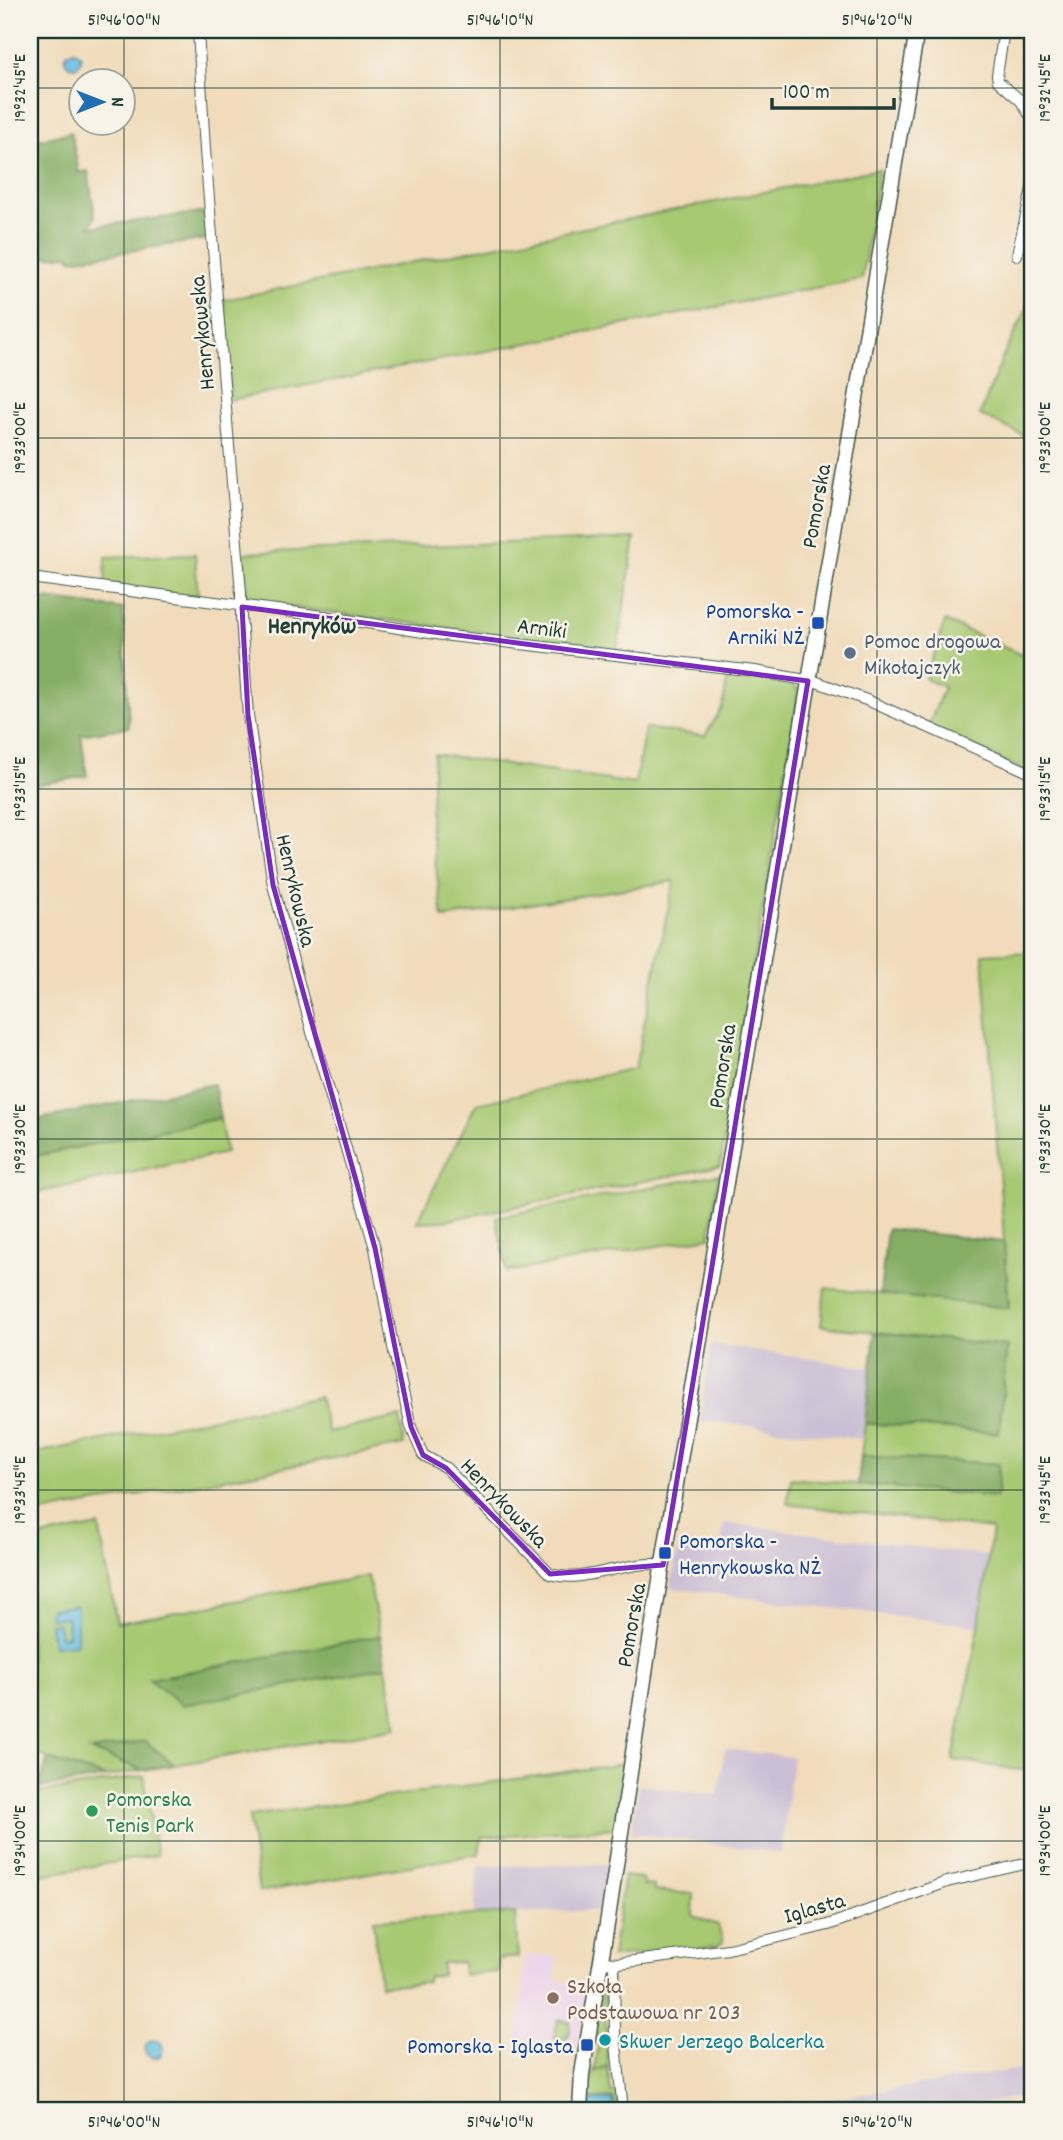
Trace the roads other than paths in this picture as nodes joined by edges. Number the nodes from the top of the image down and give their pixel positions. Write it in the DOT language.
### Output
graph roads {
  1 [pos="198,30"];
  2 [pos="917,30"];
  3 [pos="1004,30"];
  4 [pos="1033,120"];
  5 [pos="1033,184"];
  6 [pos="1017,255"];
  7 [pos="30,578"];
  8 [pos="242,607"];
  9 [pos="808,681"];
  10 [pos="1033,774"];
  11 [pos="663,1564"];
  12 [pos="1033,1862"];
  13 [pos="607,1962"];
  14 [pos="580,2110"];
  15 [pos="623,2110"];
  1 -- 8 [label="street, Henrykowska"];
  2 -- 9 [label="street, Pomorska"];
  3 -- 4 [label="street"];
  5 -- 6 [label="street"];
  7 -- 8 [label="street, Arniki"];
  8 -- 9 [label="street, Arniki"];
  8 -- 11 [label="street, Henrykowska"];
  9 -- 10 [label="street, Arniki"];
  9 -- 11 [label="street, Pomorska"];
  11 -- 13 [label="street, Pomorska"];
  12 -- 13 [label="street, Iglasta"];
  13 -- 14 [label="street, Pomorska"];
  13 -- 15 [label="street"];
}
